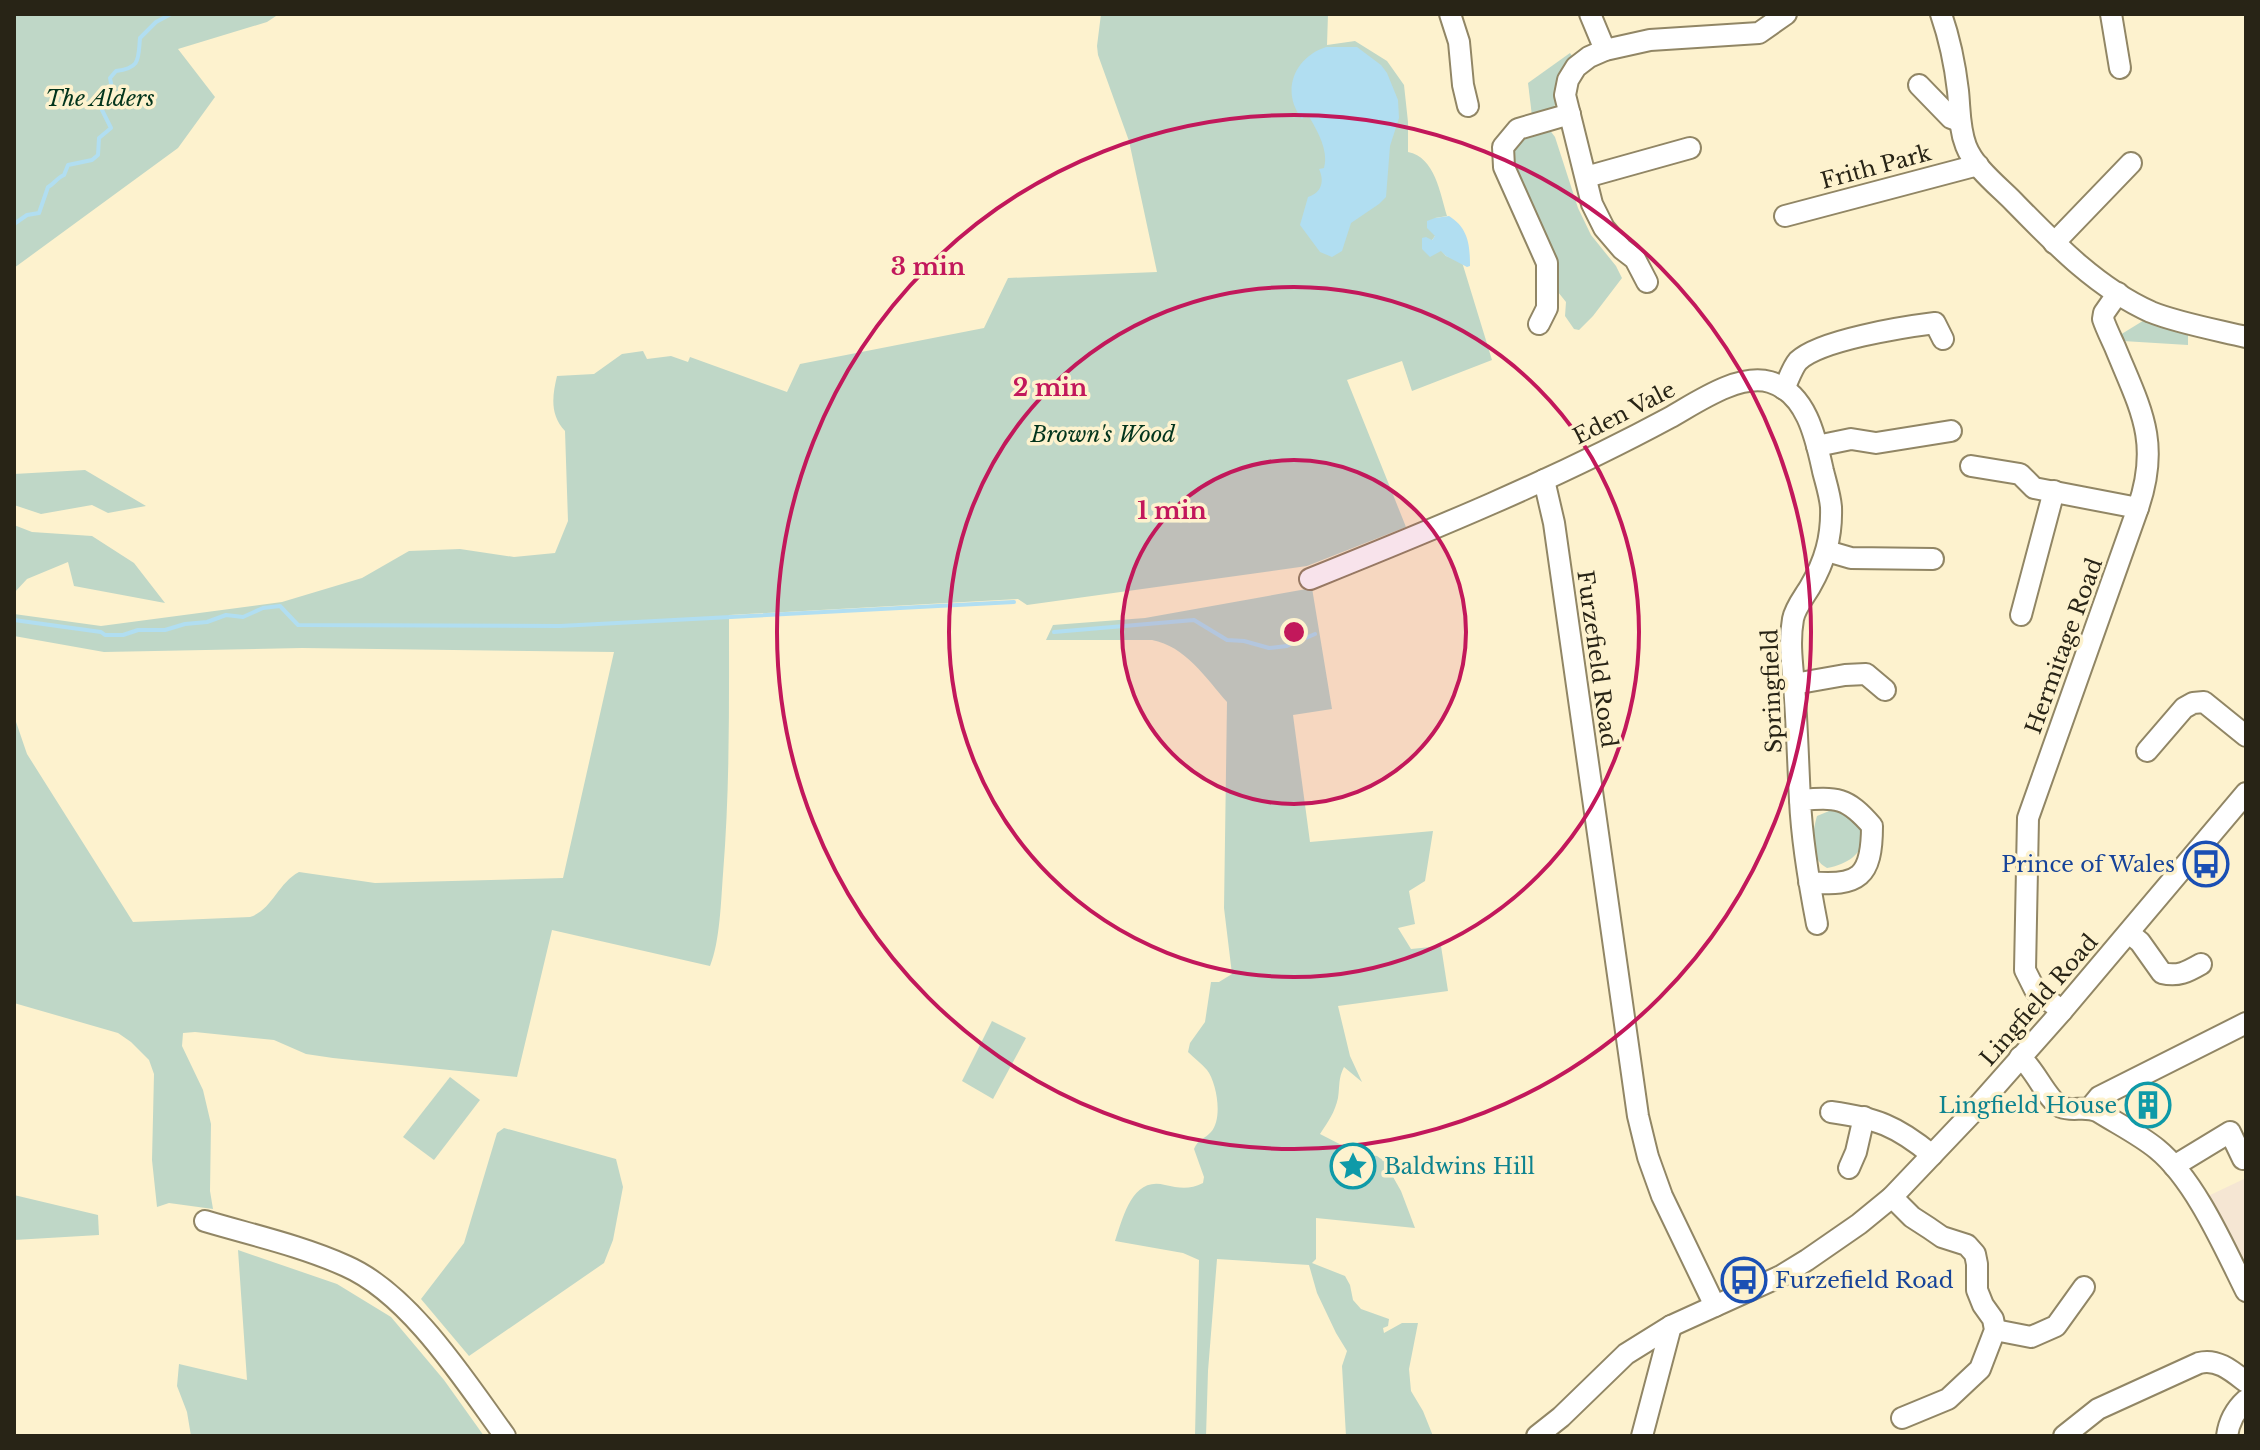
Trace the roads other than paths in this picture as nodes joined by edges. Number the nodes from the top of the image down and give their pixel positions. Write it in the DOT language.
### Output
graph roads {
  1 [pos="1450,14"];
  2 [pos="1590,14"];
  3 [pos="1786,14"];
  4 [pos="1941,14"];
  5 [pos="2111,14"];
  6 [pos="1605,50"];
  7 [pos="2120,68"];
  8 [pos="1919,85"];
  9 [pos="1468,106"];
  10 [pos="1570,114"];
  11 [pos="1959,121"];
  12 [pos="1690,148"];
  13 [pos="2131,163"];
  14 [pos="1978,165"];
  15 [pos="1586,177"];
  16 [pos="1785,216"];
  17 [pos="2054,243"];
  18 [pos="1647,282"];
  19 [pos="2118,293"];
  20 [pos="1539,324"];
  21 [pos="2246,337"];
  22 [pos="1943,339"];
  23 [pos="1784,389"];
  24 [pos="1951,431"];
  25 [pos="1817,446"];
  26 [pos="1971,466"];
  27 [pos="1544,480"];
  28 [pos="2054,491"];
  29 [pos="2138,508"];
  30 [pos="1827,551"];
  31 [pos="1933,559"];
  32 [pos="1310,579"];
  33 [pos="2021,615"];
  34 [pos="1794,684"];
  35 [pos="1885,690"];
  36 [pos="2246,736"];
  37 [pos="2147,751"];
  38 [pos="2246,793"];
  39 [pos="1800,800"];
  40 [pos="1809,882"];
  41 [pos="1817,924"];
  42 [pos="2129,933"];
  43 [pos="2201,964"];
  44 [pos="2062,1011"];
  45 [pos="2246,1023"];
  46 [pos="2020,1057"];
  47 [pos="2090,1108"];
  48 [pos="1831,1112"];
  49 [pos="1864,1117"];
  50 [pos="1932,1155"];
  51 [pos="2243,1159"];
  52 [pos="2174,1166"];
  53 [pos="1849,1168"];
  54 [pos="1892,1197"];
  55 [pos="205,1221"];
  56 [pos="2084,1287"];
  57 [pos="2246,1291"];
  58 [pos="1715,1306"];
  59 [pos="1671,1326"];
  60 [pos="1995,1330"];
  61 [pos="2246,1382"];
  62 [pos="2246,1400"];
  63 [pos="1902,1418"];
  64 [pos="505,1436"];
  65 [pos="1537,1436"];
  66 [pos="1642,1436"];
  67 [pos="2064,1436"];
  68 [pos="2227,1436"];
  1 -- 9 [label="street"];
  2 -- 6 [label="street"];
  3 -- 6 [label="street"];
  4 -- 11 [label="street"];
  5 -- 7 [label="street"];
  6 -- 10 [label="street"];
  8 -- 11 [label="street"];
  10 -- 15 [label="street"];
  10 -- 20 [label="street"];
  11 -- 14 [label="street"];
  12 -- 15 [label="street"];
  13 -- 17 [label="street"];
  14 -- 16 [label="street, Frith Park"];
  14 -- 17 [label="street"];
  15 -- 18 [label="street"];
  17 -- 19 [label="street"];
  19 -- 21 [label="street"];
  19 -- 29 [label="street, Hermitage Road"];
  22 -- 23 [label="street"];
  23 -- 25 [label="street, Springfield"];
  23 -- 27 [label="street, Eden Vale"];
  24 -- 25 [label="street"];
  25 -- 30 [label="street, Springfield"];
  26 -- 28 [label="street"];
  27 -- 32 [label="street, Eden Vale"];
  27 -- 58 [label="street, Furzefield Road"];
  28 -- 29 [label="street"];
  28 -- 33 [label="street"];
  29 -- 44 [label="street, Hermitage Road"];
  30 -- 31 [label="street"];
  30 -- 34 [label="street, Springfield"];
  34 -- 35 [label="street"];
  34 -- 39 [label="street, Springfield"];
  36 -- 37 [label="street"];
  38 -- 42 [label="street, Lingfield Road"];
  39 -- 40 [label="street, Springfield"];
  39 -- 40 [label="street"];
  40 -- 41 [label="street, Springfield"];
  42 -- 43 [label="street"];
  42 -- 44 [label="street, Lingfield Road"];
  44 -- 46 [label="street, Lingfield Road"];
  45 -- 47 [label="street"];
  46 -- 47 [label="street"];
  46 -- 50 [label="street, Lingfield Road"];
  47 -- 52 [label="street"];
  48 -- 49 [label="street"];
  49 -- 50 [label="street"];
  49 -- 53 [label="street"];
  50 -- 54 [label="street, Lingfield Road"];
  51 -- 52 [label="street"];
  52 -- 57 [label="street"];
  54 -- 58 [label="street, Lingfield Road"];
  54 -- 60 [label="street"];
  55 -- 64 [label="street"];
  56 -- 60 [label="street"];
  58 -- 59 [label="street, Lingfield Road"];
  59 -- 65 [label="street, Lingfield Road"];
  59 -- 66 [label="street"];
  60 -- 63 [label="street"];
  61 -- 67 [label="street"];
  62 -- 68 [label="street"];
}
